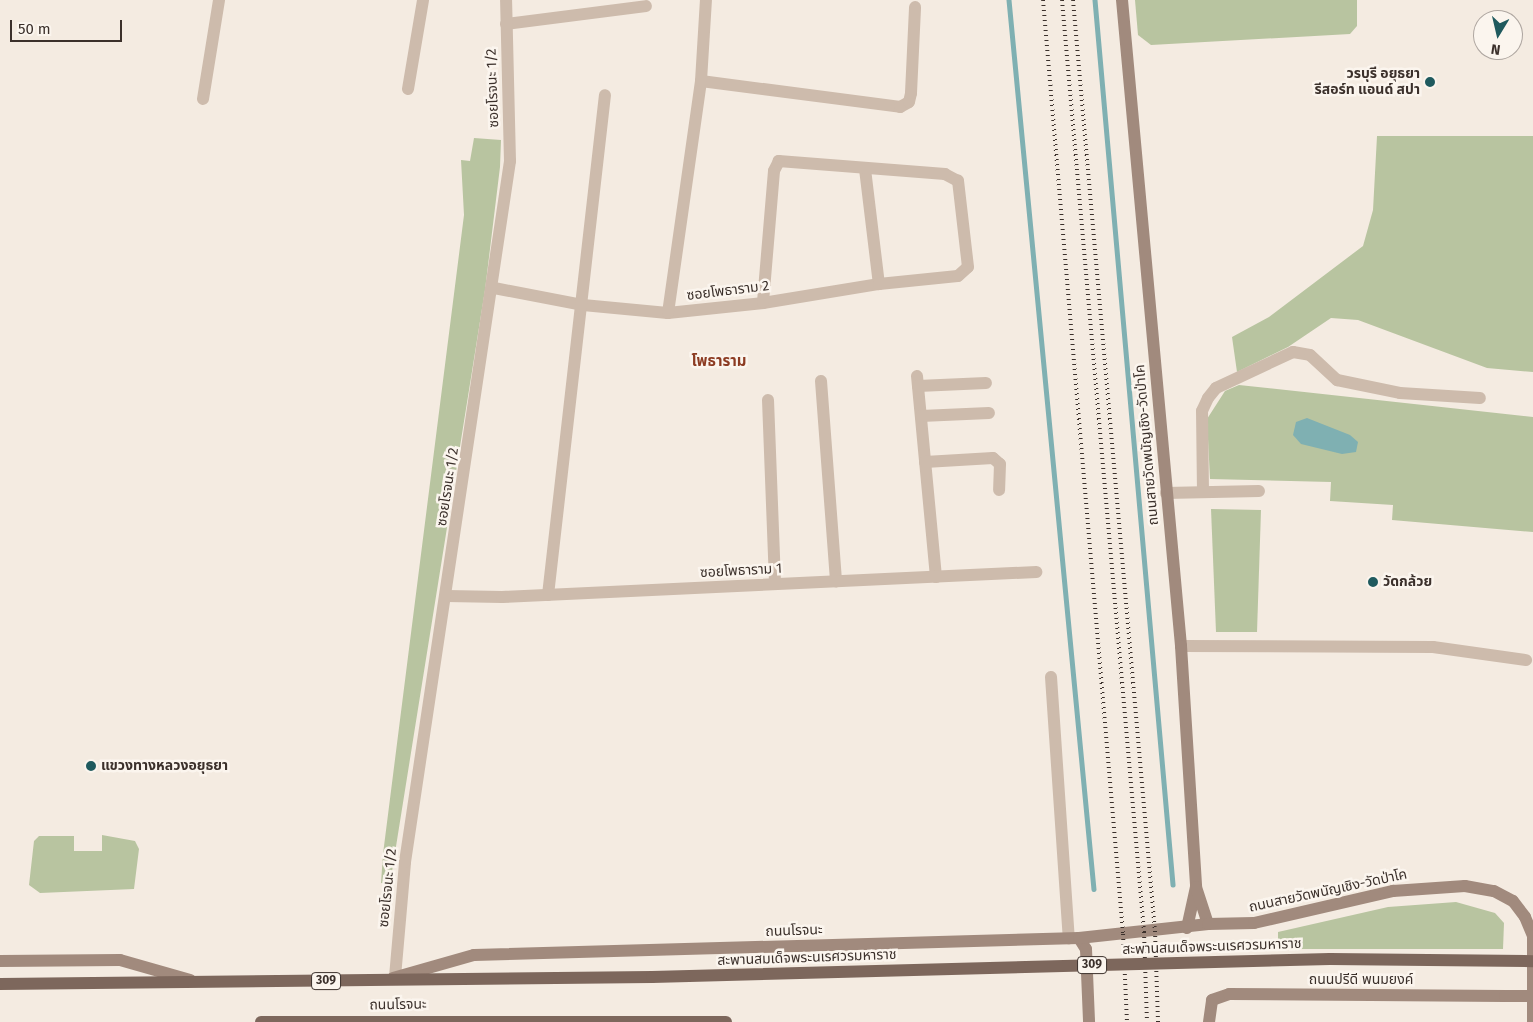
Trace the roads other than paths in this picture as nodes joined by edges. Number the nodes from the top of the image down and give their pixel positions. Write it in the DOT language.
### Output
graph roads {
  1 [pos="219,0"];
  2 [pos="423,0"];
  3 [pos="506,0"];
  4 [pos="706,0"];
  5 [pos="1122,0"];
  6 [pos="646,6"];
  7 [pos="915,7"];
  8 [pos="506,24"];
  9 [pos="701,81"];
  10 [pos="408,89"];
  11 [pos="606,95"];
  12 [pos="203,99"];
  13 [pos="866,169"];
  14 [pos="879,284"];
  15 [pos="494,288"];
  16 [pos="762,303"];
  17 [pos="583,305"];
  18 [pos="668,313"];
  19 [pos="821,381"];
  20 [pos="986,383"];
  21 [pos="1480,398"];
  22 [pos="768,400"];
  23 [pos="989,413"];
  24 [pos="921,416"];
  25 [pos="925,462"];
  26 [pos="999,490"];
  27 [pos="1259,491"];
  28 [pos="1203,492"];
  29 [pos="1166,493"];
  30 [pos="1036,572"];
  31 [pos="936,577"];
  32 [pos="836,581"];
  33 [pos="775,584"];
  34 [pos="548,595"];
  35 [pos="447,596"];
  36 [pos="1181,646"];
  37 [pos="1526,660"];
  38 [pos="1051,677"];
  39 [pos="1196,888"];
  40 [pos="1208,924"];
  41 [pos="1187,928"];
  42 [pos="1074,938"];
  43 [pos="0,961"];
  44 [pos="1533,961"];
  45 [pos="652,977"];
  46 [pos="389,979"];
  47 [pos="197,983"];
  48 [pos="0,984"];
  49 [pos="1533,996"];
  50 [pos="428,1021"];
  51 [pos="654,1021"];
  52 [pos="261,1022"];
  53 [pos="726,1022"];
  54 [pos="1089,1022"];
  55 [pos="1209,1022"];
  56 [pos="1532,1022"];
  1 -- 12 [label="street"];
  2 -- 10 [label="street"];
  3 -- 8 [label="street, ซอยโรจนะ 1/2"];
  4 -- 9 [label="street"];
  5 -- 29 [label="main road, ถนนสายวัดพนัญเชิง-วัดป่าโค"];
  6 -- 8 [label="street"];
  7 -- 9 [label="street"];
  8 -- 15 [label="street, ซอยโรจนะ 1/2"];
  9 -- 18 [label="street"];
  11 -- 17 [label="street"];
  13 -- 14 [label="street"];
  13 -- 14 [label="street, ซอยโพธาราม 2"];
  13 -- 16 [label="street"];
  14 -- 16 [label="street, ซอยโพธาราม 2"];
  15 -- 17 [label="street, ซอยโพธาราม 2"];
  15 -- 35 [label="street, ซอยโรจนะ 1/2"];
  16 -- 18 [label="street, ซอยโพธาราม 2"];
  17 -- 18 [label="street, ซอยโพธาราม 2"];
  17 -- 34 [label="street"];
  19 -- 32 [label="street"];
  20 -- 24 [label="street"];
  21 -- 28 [label="street"];
  22 -- 33 [label="street"];
  23 -- 24 [label="street"];
  24 -- 25 [label="street"];
  25 -- 26 [label="street"];
  25 -- 31 [label="street"];
  27 -- 28 [label="street"];
  28 -- 29 [label="street"];
  29 -- 36 [label="main road, ถนนสายวัดพนัญเชิง-วัดป่าโค"];
  30 -- 31 [label="street, ซอยโพธาราม 1"];
  31 -- 32 [label="street, ซอยโพธาราม 1"];
  32 -- 33 [label="street, ซอยโพธาราม 1"];
  33 -- 34 [label="street, ซอยโพธาราม 1"];
  34 -- 35 [label="street, ซอยโพธาราม 1"];
  35 -- 46 [label="street, ซอยโรจนะ 1/2"];
  36 -- 37 [label="street"];
  36 -- 39 [label="main road, ถนนสายวัดพนัญเชิง-วัดป่าโค"];
  38 -- 42 [label="street"];
  39 -- 40 [label="main road, ถนนสายวัดพนัญเชิง-วัดป่าโค"];
  39 -- 41 [label="main road, ถนนสายวัดพนัญเชิง-วัดป่าโค"];
  40 -- 41 [label="main road, ถนนโรจนะ"];
  40 -- 56 [label="main road, ถนนสายวัดพนัญเชิง-วัดป่าโค"];
  41 -- 42 [label="main road, ถนนโรจนะ"];
  42 -- 46 [label="main road, ถนนโรจนะ"];
  42 -- 54 [label="main road"];
  43 -- 47 [label="main road, ถนนโรจนะ"];
  44 -- 45 [label="main road, สะพานสมเด็จพระนเรศวรมหาราช / 309, bridge"];
  45 -- 46 [label="main road, ถนนโรจนะ / 309"];
  46 -- 47 [label="main road, ถนนโรจนะ / 309"];
  47 -- 48 [label="main road, ถนนโรจนะ / 309"];
  49 -- 55 [label="main road, ถนนปรีดี พนมยงค์, bridge"];
  50 -- 51 [label="main road, ถนนโรจนะ"];
  50 -- 52 [label="main road, ถนนโรจนะ"];
  51 -- 53 [label="main road, ถนนโรจนะ"];
}
